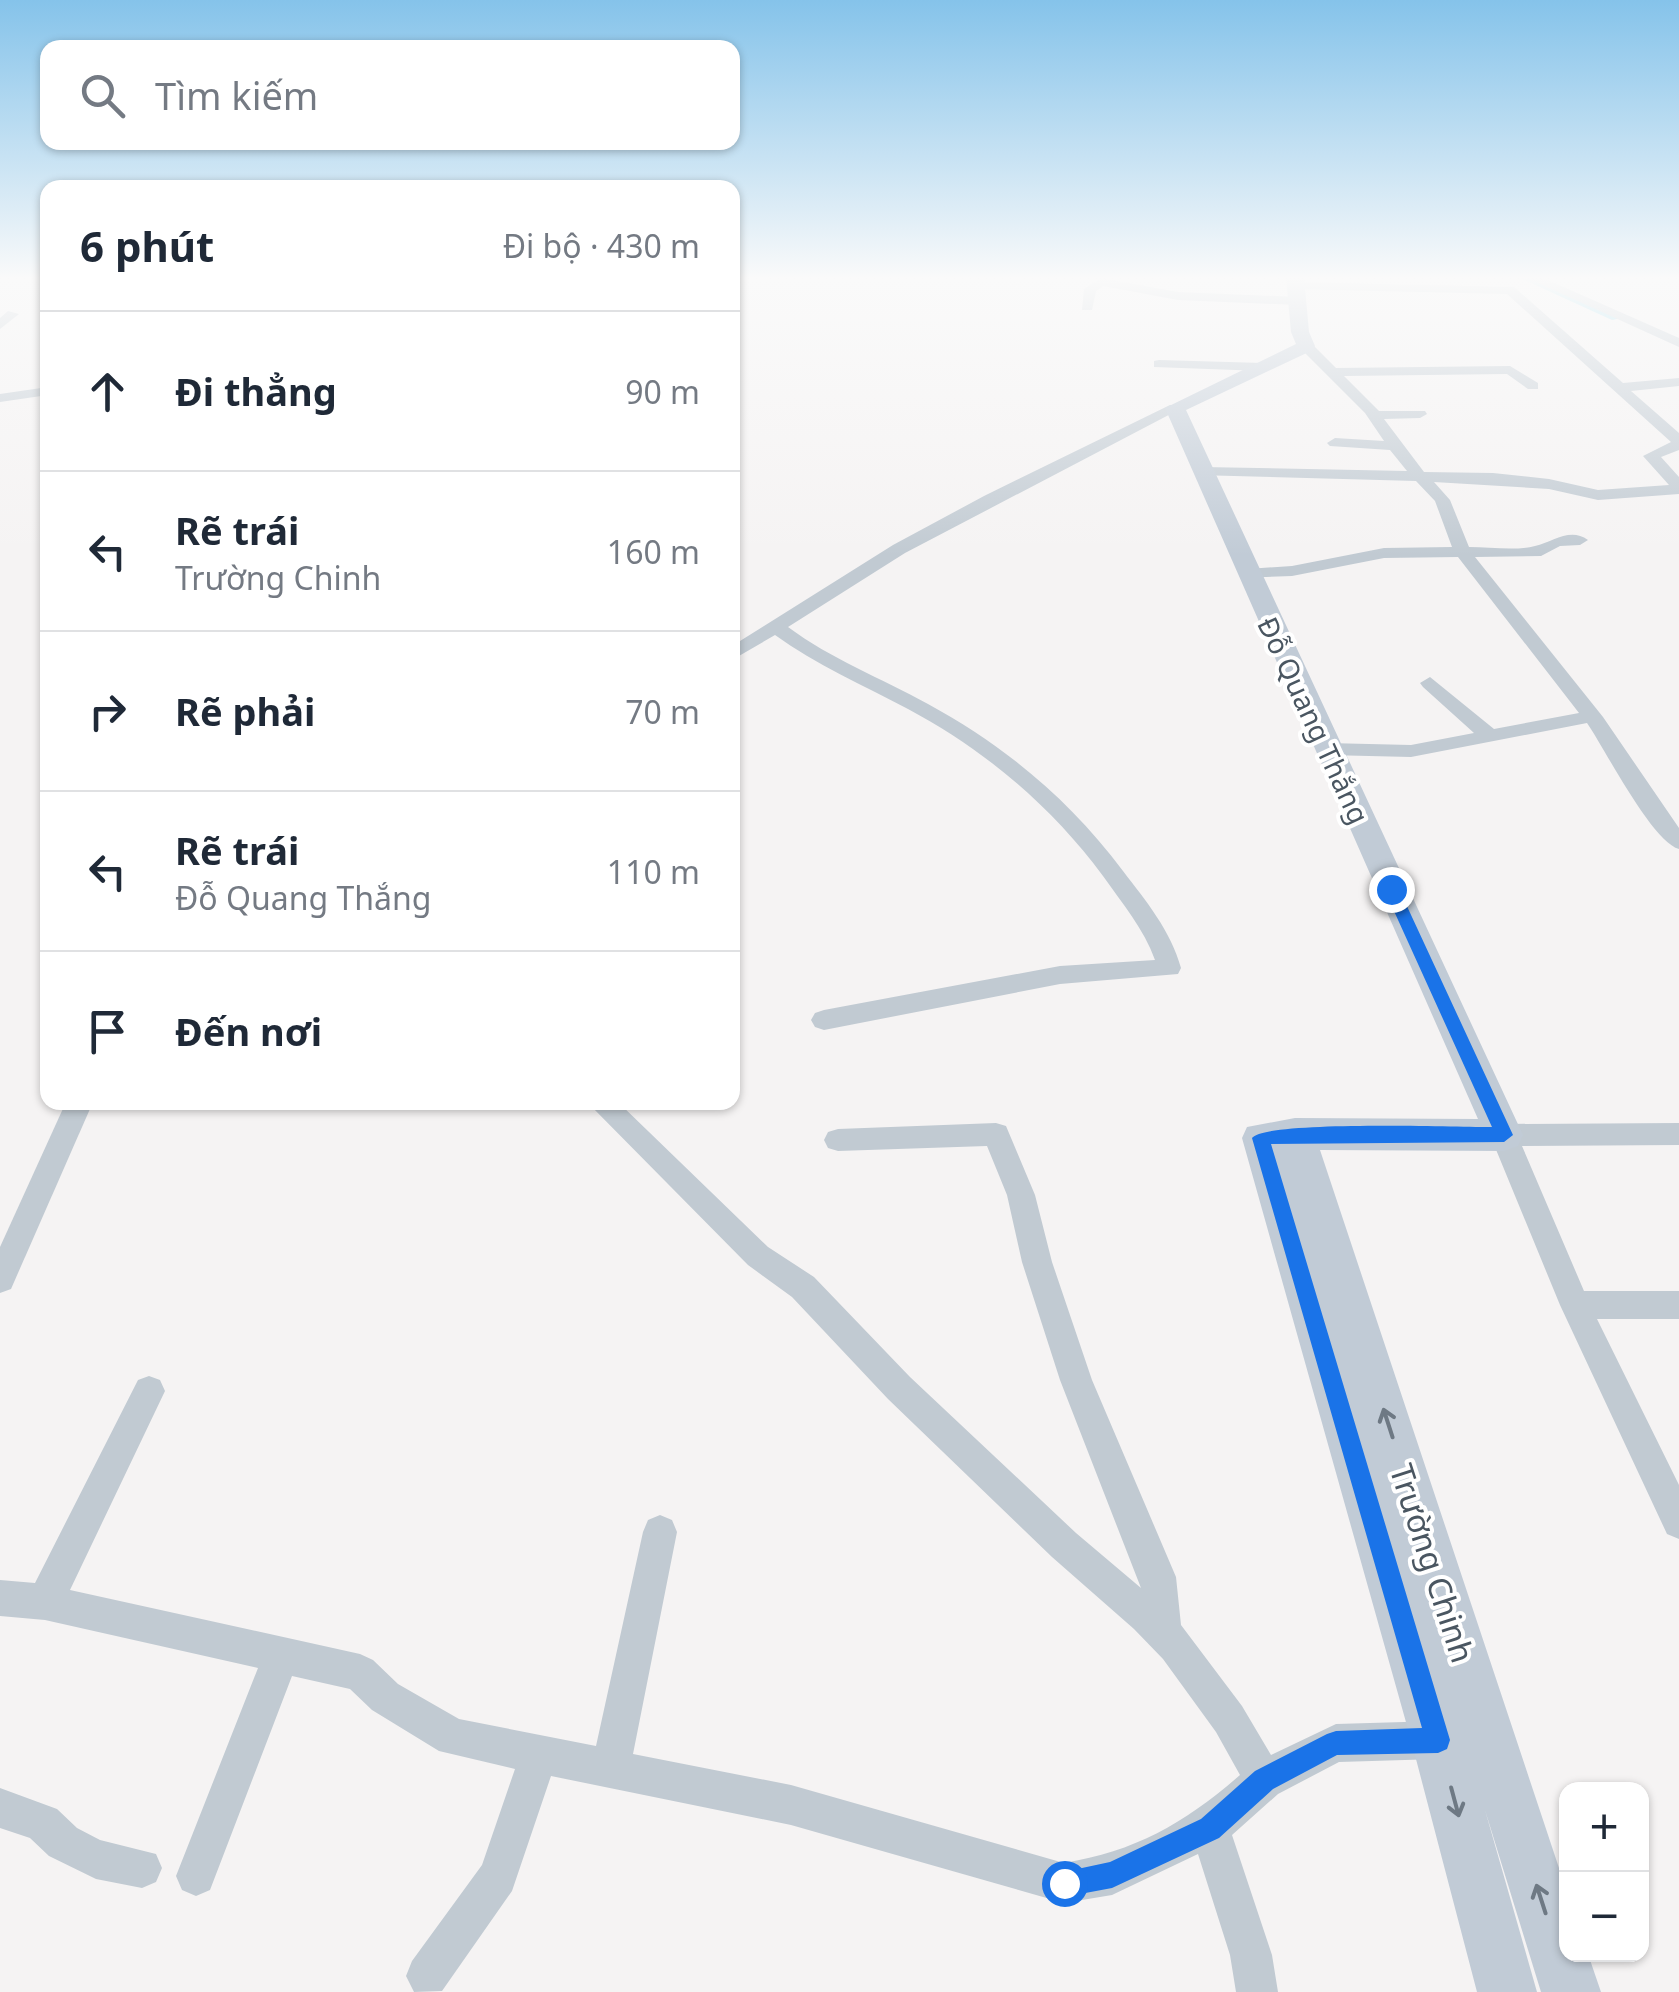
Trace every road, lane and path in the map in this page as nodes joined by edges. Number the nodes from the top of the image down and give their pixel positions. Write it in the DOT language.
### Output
graph roads {
  1 [pos="1255,370"];
  2 [pos="1598,370"];
  3 [pos="1334,372"];
  4 [pos="1679,382"];
  5 [pos="1532,386"];
  6 [pos="1618,388"];
  7 [pos="40,392"];
  8 [pos="0,398"];
  9 [pos="1174,408"];
  10 [pos="1420,414"];
  11 [pos="1374,415"];
  12 [pos="1335,442"];
  13 [pos="1679,443"];
  14 [pos="1395,446"];
  15 [pos="1202,472"];
  16 [pos="1422,478"];
  17 [pos="1679,488"];
  18 [pos="1580,540"];
  19 [pos="1462,550"];
  20 [pos="1246,574"];
  21 [pos="776,628"];
  22 [pos="740,649"];
  23 [pos="1430,683"];
  24 [pos="1592,716"];
  25 [pos="1492,738"];
  26 [pos="1327,749"];
  27 [pos="1679,842"];
  28 [pos="824,1020"];
  29 [pos="76,1110"];
  30 [pos="608,1110"];
  31 [pos="1679,1134"];
  32 [pos="1504,1135"];
  33 [pos="1278,1136"];
  34 [pos="838,1140"];
  35 [pos="0,1280"];
  36 [pos="1679,1305"];
  37 [pos="1575,1306"];
  38 [pos="150,1391"];
  39 [pos="1675,1507"];
  40 [pos="660,1532"];
  41 [pos="0,1598"];
  42 [pos="45,1602"];
  43 [pos="1164,1634"];
  44 [pos="282,1656"];
  45 [pos="1438,1740"];
  46 [pos="540,1754"];
  47 [pos="611,1768"];
  48 [pos="1264,1780"];
  49 [pos="0,1808"];
  50 [pos="1210,1828"];
  51 [pos="142,1868"];
  52 [pos="196,1876"];
  53 [pos="427,1976"];
  54 [pos="1257,1992"];
  55 [pos="1507,1992"];
  56 [pos="1571,1992"];
  1 -- 9 [label="street"];
  2 -- 6 [label="street"];
  3 -- 5 [label="street"];
  3 -- 11 [label="street"];
  4 -- 6 [label="street"];
  6 -- 13 [label="street"];
  7 -- 8 [label="street"];
  9 -- 15 [label="street, Đỗ Quang Thắng"];
  9 -- 21 [label="street"];
  10 -- 11 [label="street"];
  11 -- 14 [label="street"];
  12 -- 14 [label="street"];
  13 -- 17 [label="street"];
  14 -- 16 [label="street"];
  15 -- 16 [label="street"];
  15 -- 20 [label="street, Đỗ Quang Thắng"];
  16 -- 17 [label="street"];
  16 -- 19 [label="street"];
  18 -- 19 [label="street"];
  19 -- 20 [label="street"];
  19 -- 24 [label="street"];
  20 -- 26 [label="street, Đỗ Quang Thắng"];
  21 -- 22 [label="street"];
  21 -- 28 [label="street"];
  23 -- 25 [label="street"];
  24 -- 25 [label="street"];
  24 -- 27 [label="street"];
  25 -- 26 [label="street"];
  26 -- 32 [label="street, Đỗ Quang Thắng"];
  29 -- 35 [label="street"];
  30 -- 43 [label="street"];
  31 -- 32 [label="street"];
  32 -- 33 [label="street"];
  32 -- 37 [label="street, Đỗ Quang Thắng"];
  33 -- 45 [label="street, Trường Chinh"];
  56 -- 33 [label="street, Trường Chinh, one-way"];
  34 -- 43 [label="street"];
  36 -- 37 [label="street"];
  37 -- 39 [label="street, Đỗ Quang Thắng"];
  38 -- 42 [label="street"];
  40 -- 47 [label="street"];
  41 -- 42 [label="street"];
  42 -- 44 [label="street"];
  43 -- 48 [label="street"];
  44 -- 46 [label="street"];
  44 -- 52 [label="street"];
  45 -- 48 [label="street"];
  45 -- 55 [label="street, Trường Chinh, one-way"];
  46 -- 47 [label="street"];
  46 -- 53 [label="street"];
  47 -- 50 [label="street"];
  48 -- 50 [label="street"];
  49 -- 51 [label="street"];
  50 -- 54 [label="street"];
}
